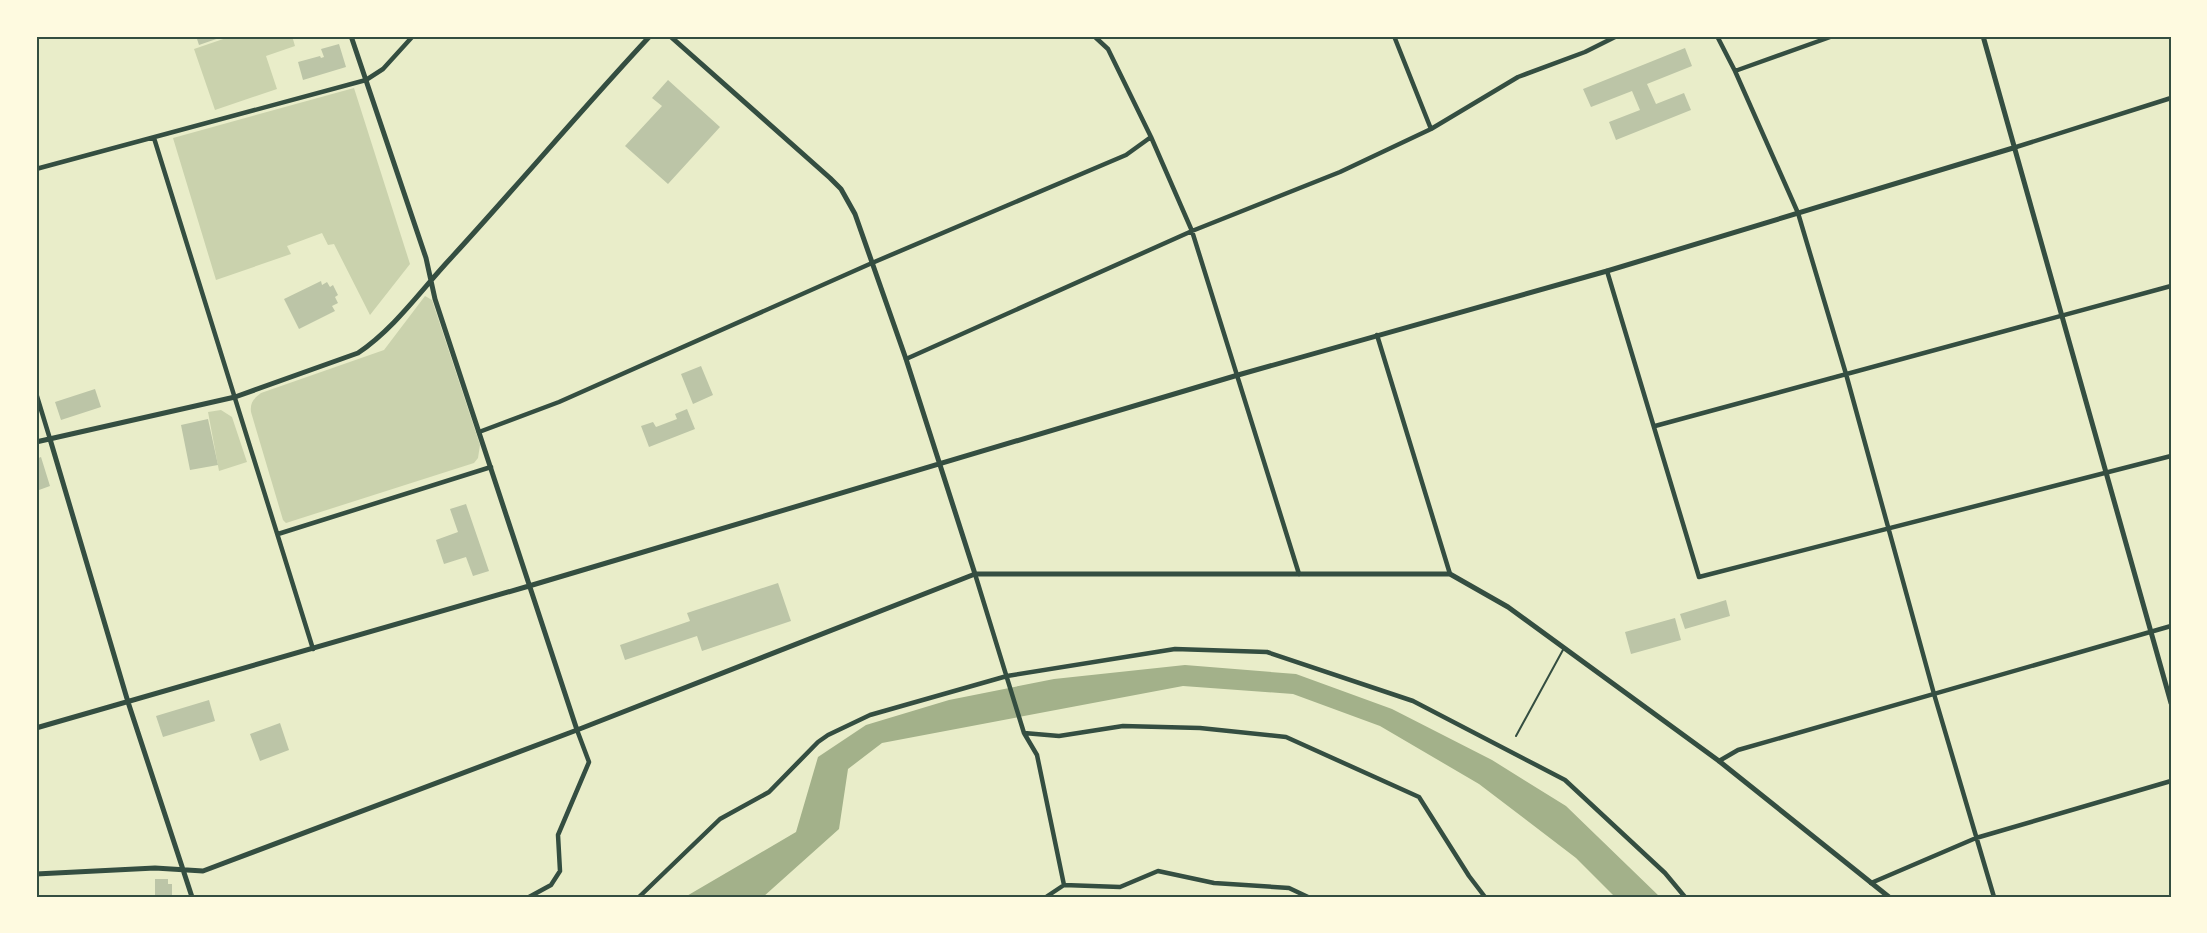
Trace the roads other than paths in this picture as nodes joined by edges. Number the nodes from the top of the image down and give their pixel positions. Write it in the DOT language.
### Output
graph roads {
  1 [pos="351,36"];
  2 [pos="413,36"];
  3 [pos="650,36"];
  4 [pos="669,36"];
  5 [pos="1094,36"];
  6 [pos="1394,36"];
  7 [pos="1617,36"];
  8 [pos="1717,36"];
  9 [pos="1833,36"];
  10 [pos="1983,36"];
  11 [pos="1735,71"];
  12 [pos="366,80"];
  13 [pos="2171,98"];
  14 [pos="1431,129"];
  15 [pos="1151,137"];
  16 [pos="154,138"];
  17 [pos="2013,148"];
  18 [pos="36,170"];
  19 [pos="1798,213"];
  20 [pos="1192,231"];
  21 [pos="872,263"];
  22 [pos="1607,271"];
  23 [pos="430,281"];
  24 [pos="2171,286"];
  25 [pos="2062,315"];
  26 [pos="1377,335"];
  27 [pos="906,359"];
  28 [pos="1846,374"];
  29 [pos="1238,375"];
  30 [pos="36,393"];
  31 [pos="235,397"];
  32 [pos="1655,426"];
  33 [pos="479,432"];
  34 [pos="50,439"];
  35 [pos="36,442"];
  36 [pos="2171,456"];
  37 [pos="939,465"];
  38 [pos="491,467"];
  39 [pos="2105,474"];
  40 [pos="1888,529"];
  41 [pos="278,534"];
  42 [pos="1299,573"];
  43 [pos="975,574"];
  44 [pos="1450,574"];
  45 [pos="529,586"];
  46 [pos="2171,626"];
  47 [pos="2151,632"];
  48 [pos="1564,648"];
  49 [pos="314,649"];
  50 [pos="1007,676"];
  51 [pos="1934,694"];
  52 [pos="128,702"];
  53 [pos="2171,703"];
  54 [pos="36,728"];
  55 [pos="577,730"];
  56 [pos="1024,733"];
  57 [pos="1516,736"];
  58 [pos="1719,761"];
  59 [pos="2171,782"];
  60 [pos="1976,838"];
  61 [pos="184,871"];
  62 [pos="36,874"];
  63 [pos="1871,883"];
  64 [pos="1064,885"];
  65 [pos="192,897"];
  66 [pos="530,897"];
  67 [pos="639,897"];
  68 [pos="1046,897"];
  69 [pos="1308,897"];
  70 [pos="1485,897"];
  71 [pos="1685,897"];
  72 [pos="1889,897"];
  73 [pos="1994,897"];
  1 -- 12 [label="street"];
  2 -- 12 [label="street"];
  3 -- 23 [label="street"];
  4 -- 21 [label="street"];
  5 -- 15 [label="street"];
  6 -- 14 [label="street"];
  7 -- 14 [label="street"];
  8 -- 11 [label="street"];
  9 -- 11 [label="street"];
  10 -- 17 [label="street"];
  11 -- 19 [label="street"];
  12 -- 16 [label="street"];
  12 -- 23 [label="street"];
  13 -- 17 [label="street"];
  14 -- 20 [label="street"];
  15 -- 20 [label="street"];
  15 -- 21 [label="street"];
  16 -- 18 [label="street"];
  16 -- 31 [label="street"];
  17 -- 19 [label="street"];
  17 -- 25 [label="street"];
  19 -- 22 [label="street"];
  19 -- 28 [label="street"];
  20 -- 27 [label="street"];
  20 -- 29 [label="street"];
  21 -- 27 [label="street"];
  21 -- 33 [label="street"];
  22 -- 26 [label="street"];
  22 -- 32 [label="street"];
  23 -- 31 [label="street"];
  23 -- 33 [label="street"];
  24 -- 25 [label="street"];
  25 -- 28 [label="street"];
  25 -- 39 [label="street"];
  26 -- 29 [label="street"];
  26 -- 44 [label="street"];
  27 -- 37 [label="street"];
  28 -- 32 [label="street"];
  28 -- 40 [label="street"];
  29 -- 37 [label="street"];
  29 -- 42 [label="street"];
  30 -- 34 [label="street"];
  31 -- 34 [label="street"];
  31 -- 41 [label="street"];
  32 -- 40 [label="street"];
  33 -- 38 [label="street"];
  34 -- 35 [label="street"];
  34 -- 52 [label="street"];
  36 -- 39 [label="street"];
  37 -- 43 [label="street"];
  37 -- 45 [label="street"];
  38 -- 41 [label="street"];
  38 -- 45 [label="street"];
  39 -- 40 [label="street"];
  39 -- 47 [label="street"];
  40 -- 51 [label="street"];
  41 -- 49 [label="street"];
  42 -- 43 [label="street"];
  42 -- 44 [label="street"];
  43 -- 50 [label="street"];
  43 -- 55 [label="street"];
  44 -- 48 [label="street"];
  45 -- 49 [label="street"];
  45 -- 55 [label="street"];
  46 -- 47 [label="street"];
  47 -- 51 [label="street"];
  47 -- 53 [label="street"];
  48 -- 57 [label="lane"];
  48 -- 58 [label="street"];
  49 -- 52 [label="street"];
  50 -- 56 [label="street"];
  50 -- 67 [label="street"];
  50 -- 71 [label="street"];
  51 -- 58 [label="street"];
  51 -- 60 [label="street"];
  52 -- 54 [label="street"];
  52 -- 61 [label="street"];
  55 -- 61 [label="street"];
  55 -- 66 [label="street"];
  56 -- 64 [label="street"];
  56 -- 70 [label="street"];
  58 -- 63 [label="street"];
  59 -- 60 [label="street"];
  60 -- 63 [label="street"];
  60 -- 73 [label="street"];
  61 -- 62 [label="street"];
  61 -- 65 [label="street"];
  63 -- 72 [label="street"];
  64 -- 68 [label="street"];
  64 -- 69 [label="street"];
}
